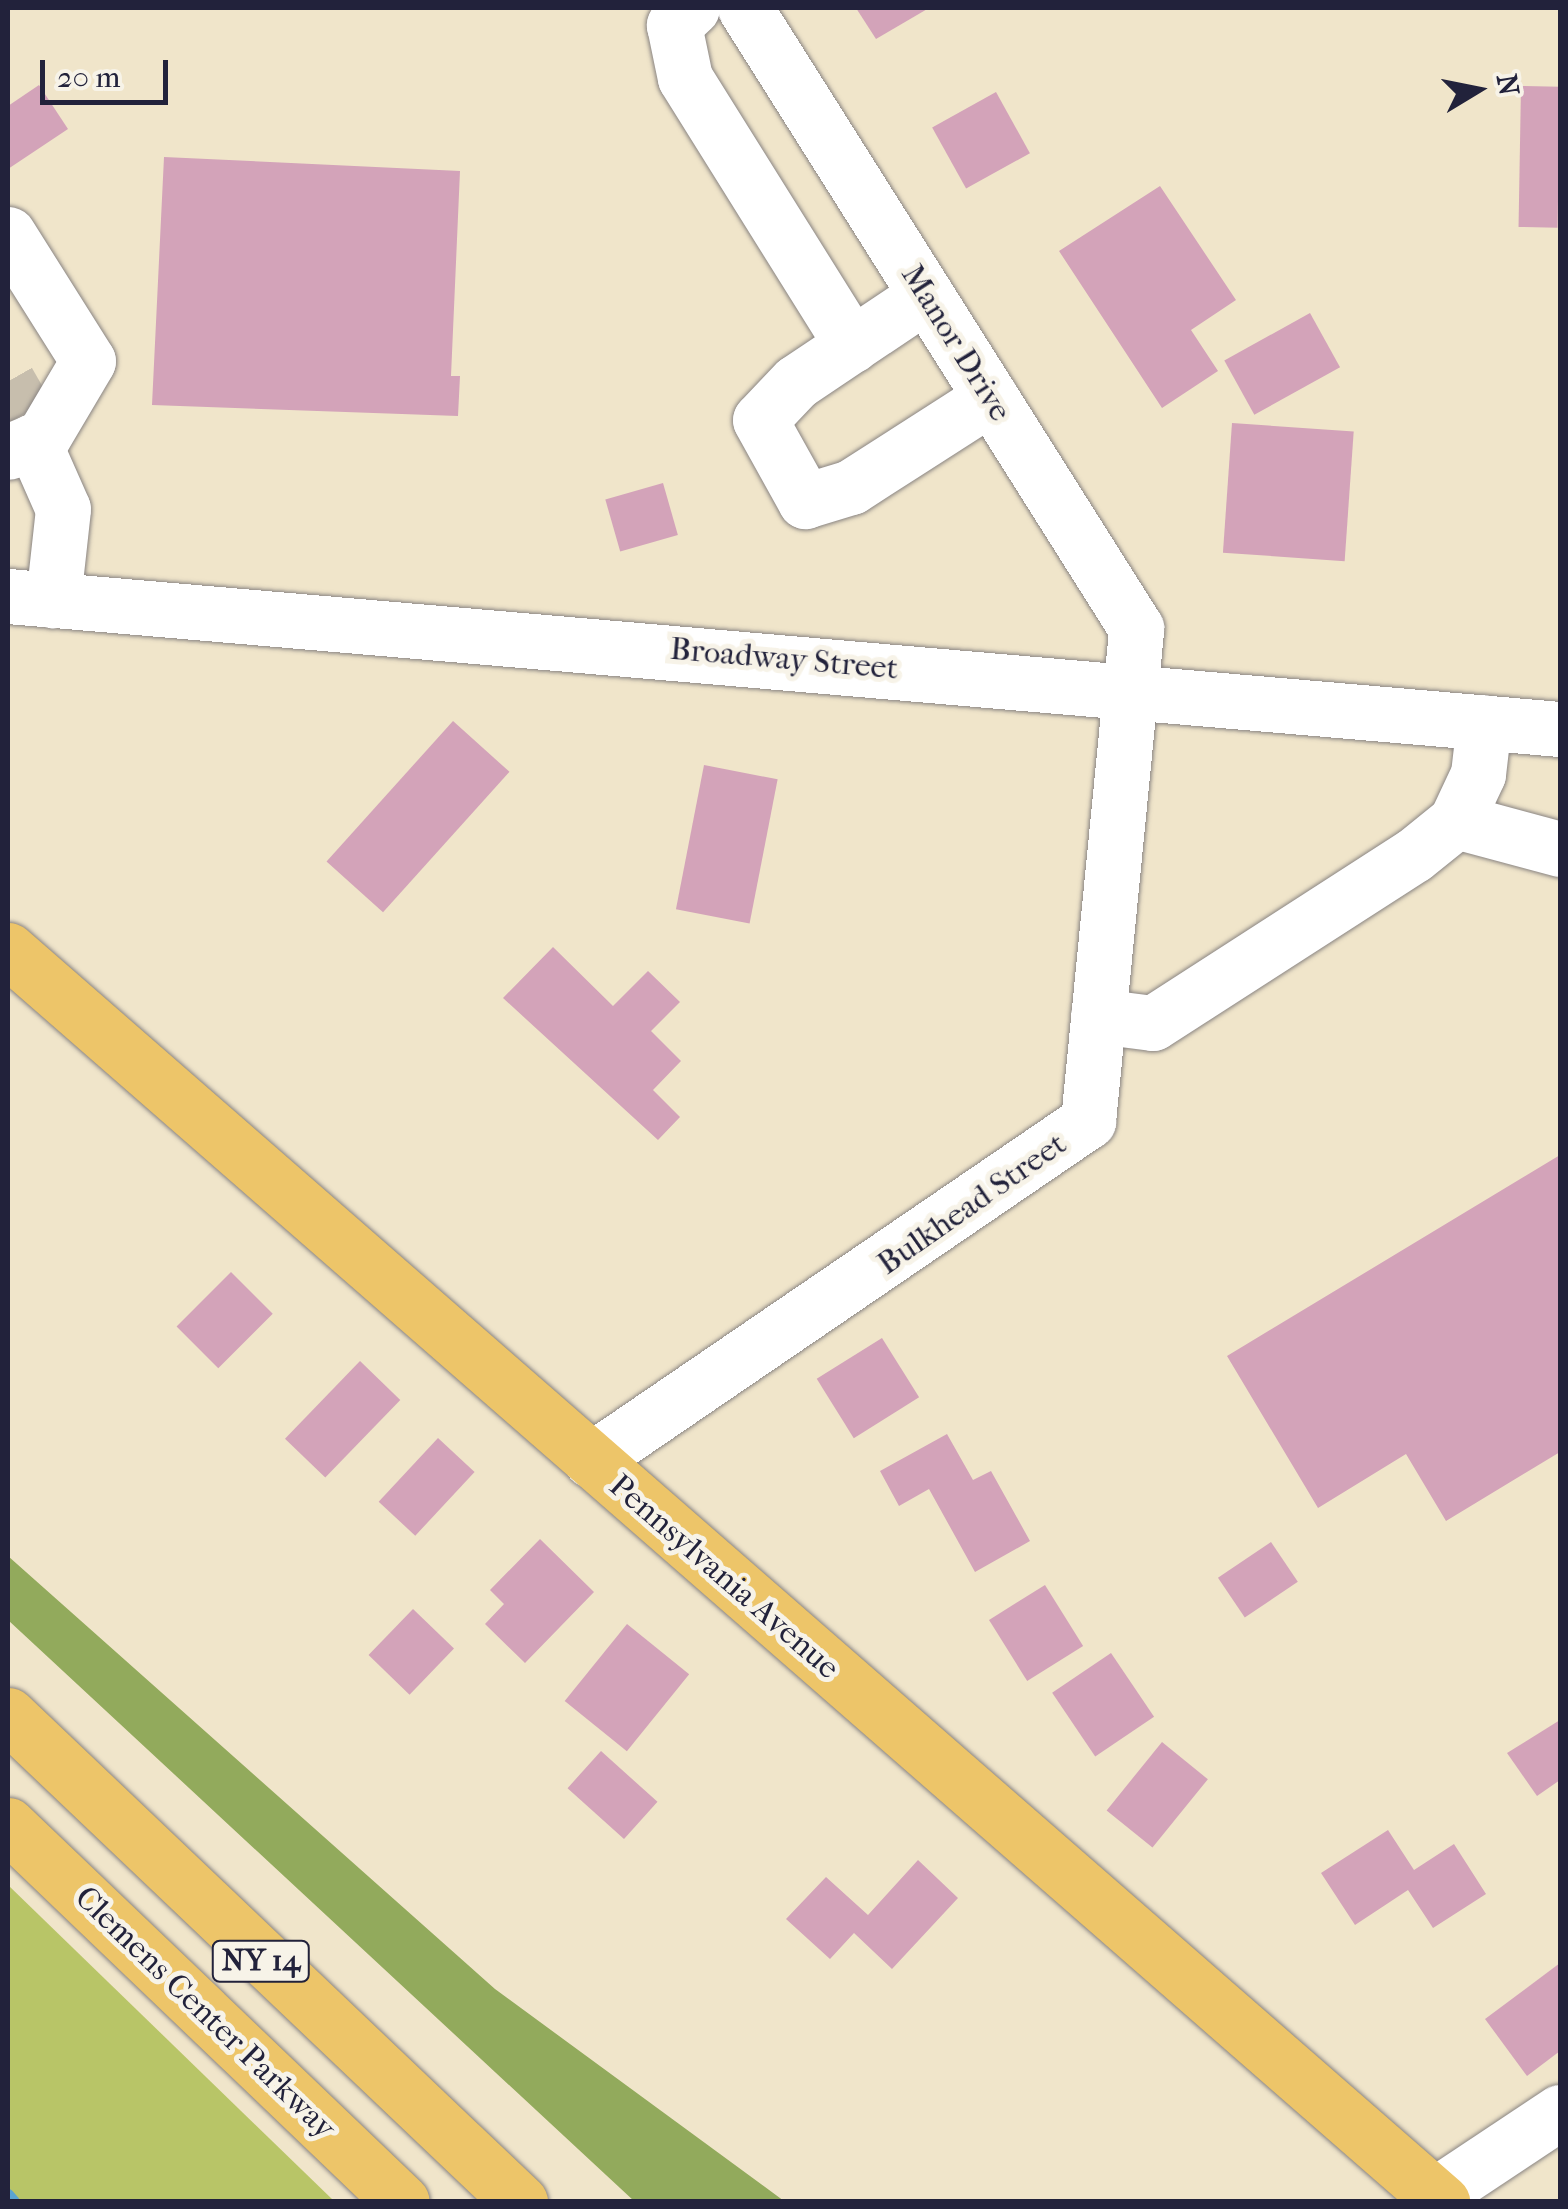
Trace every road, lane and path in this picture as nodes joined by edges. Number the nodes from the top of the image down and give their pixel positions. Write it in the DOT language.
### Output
graph roads {
  1 [pos="692,8"];
  2 [pos="745,8"];
  3 [pos="8,234"];
  4 [pos="926,295"];
  5 [pos="24,300"];
  6 [pos="852,345"];
  7 [pos="991,398"];
  8 [pos="27,436"];
  9 [pos="30,598"];
  10 [pos="1130,687"];
  11 [pos="1484,722"];
  12 [pos="1560,729"];
  13 [pos="1456,821"];
  14 [pos="1560,849"];
  15 [pos="8,950"];
  16 [pos="1098,1016"];
  17 [pos="590,1460"];
  18 [pos="8,1715"];
  19 [pos="8,1825"];
  20 [pos="1560,2112"];
  21 [pos="1438,2198"];
  22 [pos="402,2202"];
  23 [pos="520,2202"];
  1 -- 6 [label="street"];
  2 -- 4 [label="street, Manor Drive"];
  3 -- 5 [label="street"];
  4 -- 6 [label="street"];
  4 -- 7 [label="street, Manor Drive"];
  5 -- 8 [label="street"];
  6 -- 7 [label="street"];
  7 -- 10 [label="street, Manor Drive"];
  8 -- 9 [label="street"];
  9 -- 10 [label="street, Broadway Street"];
  10 -- 11 [label="street, Broadway Street"];
  10 -- 16 [label="street, Bulkhead Street"];
  11 -- 12 [label="street, Broadway Street"];
  11 -- 13 [label="street"];
  13 -- 14 [label="street"];
  13 -- 16 [label="street"];
  15 -- 17 [label="main road, Pennsylvania Avenue"];
  16 -- 17 [label="street, Bulkhead Street"];
  17 -- 21 [label="main road, Pennsylvania Avenue"];
  18 -- 23 [label="main road, NY 14"];
  19 -- 22 [label="main road, Clemens Center Parkway / NY 14"];
  20 -- 21 [label="street"];
}
